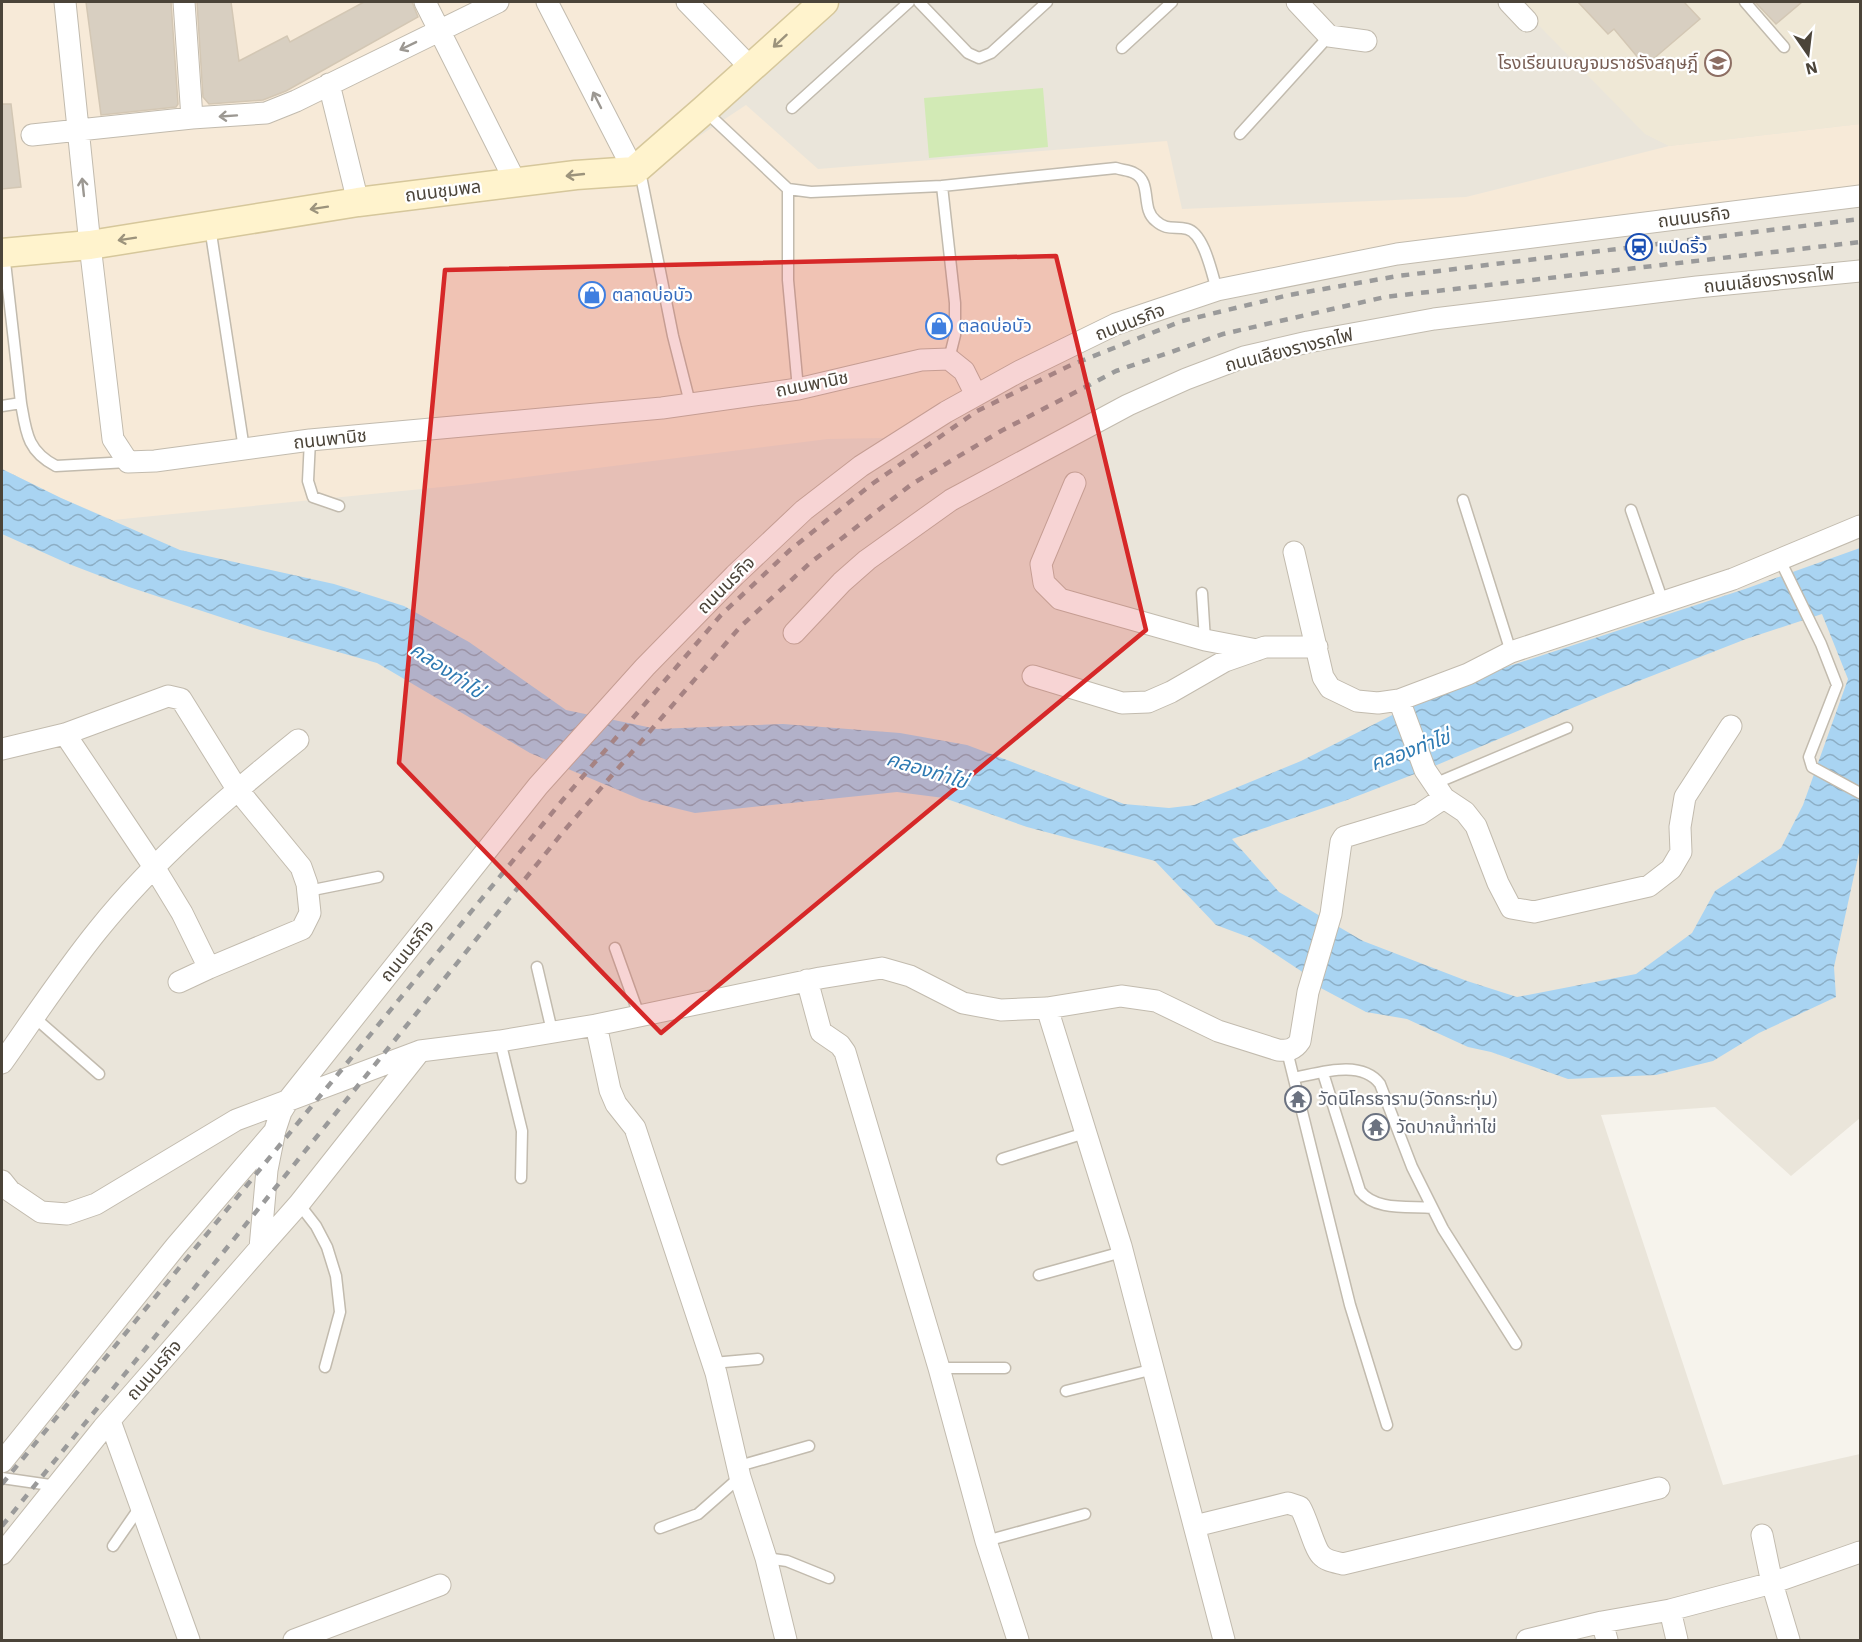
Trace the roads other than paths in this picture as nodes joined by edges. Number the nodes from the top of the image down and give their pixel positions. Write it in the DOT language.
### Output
graph roads {
  1 [pos="65,2"];
  2 [pos="184,2"];
  3 [pos="425,2"];
  4 [pos="498,2"];
  5 [pos="547,2"];
  6 [pos="687,2"];
  7 [pos="824,2"];
  8 [pos="909,2"];
  9 [pos="919,2"];
  10 [pos="1047,2"];
  11 [pos="1172,2"];
  12 [pos="1509,2"];
  13 [pos="1745,2"];
  14 [pos="1302,3"];
  15 [pos="1527,21"];
  16 [pos="439,31"];
  17 [pos="1329,36"];
  18 [pos="1365,41"];
  19 [pos="1784,47"];
  20 [pos="1122,48"];
  21 [pos="751,68"];
  22 [pos="329,84"];
  23 [pos="792,108"];
  24 [pos="704,110"];
  25 [pos="192,118"];
  26 [pos="77,131"];
  27 [pos="1240,134"];
  28 [pos="32,135"];
  29 [pos="634,171"];
  30 [pos="516,183"];
  31 [pos="942,186"];
  32 [pos="788,189"];
  33 [pos="1860,196"];
  34 [pos="358,202"];
  35 [pos="210,226"];
  36 [pos="90,245"];
  37 [pos="3,253"];
  38 [pos="1860,272"];
  39 [pos="1216,290"];
  40 [pos="949,359"];
  41 [pos="798,389"];
  42 [pos="976,395"];
  43 [pos="21,403"];
  44 [pos="690,403"];
  45 [pos="2,406"];
  46 [pos="310,440"];
  47 [pos="244,449"];
  48 [pos="128,462"];
  49 [pos="1075,483"];
  50 [pos="1463,500"];
  51 [pos="339,506"];
  52 [pos="1631,510"];
  53 [pos="1860,526"];
  54 [pos="1294,552"];
  55 [pos="1784,566"];
  56 [pos="1202,593"];
  57 [pos="1663,602"];
  58 [pos="794,633"];
  59 [pos="1205,640"];
  60 [pos="1317,647"];
  61 [pos="1257,650"];
  62 [pos="1511,652"];
  63 [pos="1033,676"];
  64 [pos="1399,701"];
  65 [pos="1731,726"];
  66 [pos="1567,728"];
  67 [pos="65,734"];
  68 [pos="298,740"];
  69 [pos="2,749"];
  70 [pos="1434,784"];
  71 [pos="237,789"];
  72 [pos="1860,793"];
  73 [pos="154,867"];
  74 [pos="378,877"];
  75 [pos="308,891"];
  76 [pos="615,948"];
  77 [pos="209,968"];
  78 [pos="537,968"];
  79 [pos="807,980"];
  80 [pos="180,982"];
  81 [pos="1047,1008"];
  82 [pos="639,1014"];
  83 [pos="34,1017"];
  84 [pos="596,1025"];
  85 [pos="552,1031"];
  86 [pos="500,1041"];
  87 [pos="420,1051"];
  88 [pos="1287,1051"];
  89 [pos="2,1063"];
  90 [pos="1323,1073"];
  91 [pos="99,1074"];
  92 [pos="1294,1078"];
  93 [pos="289,1100"];
  94 [pos="275,1130"];
  95 [pos="1084,1133"];
  96 [pos="1002,1159"];
  97 [pos="521,1178"];
  98 [pos="2,1181"];
  99 [pos="299,1204"];
  100 [pos="1432,1208"];
  101 [pos="260,1248"];
  102 [pos="1122,1252"];
  103 [pos="1039,1275"];
  104 [pos="1516,1344"];
  105 [pos="758,1359"];
  106 [pos="712,1363"];
  107 [pos="325,1367"];
  108 [pos="939,1368"];
  109 [pos="1005,1368"];
  110 [pos="1154,1369"];
  111 [pos="1066,1391"];
  112 [pos="110,1421"];
  113 [pos="1387,1425"];
  114 [pos="809,1446"];
  115 [pos="2,1462"];
  116 [pos="739,1472"];
  117 [pos="2,1478"];
  118 [pos="57,1486"];
  119 [pos="1659,1488"];
  120 [pos="140,1507"];
  121 [pos="1085,1514"];
  122 [pos="1195,1526"];
  123 [pos="660,1528"];
  124 [pos="1762,1535"];
  125 [pos="986,1541"];
  126 [pos="113,1546"];
  127 [pos="1860,1552"];
  128 [pos="2,1554"];
  129 [pos="766,1558"];
  130 [pos="829,1578"];
  131 [pos="1772,1583"];
  132 [pos="440,1585"];
  133 [pos="1670,1610"];
  134 [pos="1605,1631"];
  135 [pos="331,1634"];
  136 [pos="189,1641"];
  137 [pos="294,1641"];
  138 [pos="786,1641"];
  139 [pos="1018,1641"];
  140 [pos="1224,1641"];
  141 [pos="1527,1641"];
  142 [pos="1677,1641"];
  143 [pos="1789,1641"];
  1 -- 26 [label="street"];
  2 -- 25 [label="street"];
  3 -- 16 [label="street"];
  4 -- 16 [label="street"];
  29 -- 5 [label="street, one-way"];
  6 -- 21 [label="street"];
  7 -- 21 [label="main road, one-way"];
  8 -- 23 [label="lane"];
  9 -- 10 [label="lane"];
  11 -- 20 [label="lane"];
  12 -- 15 [label="street"];
  13 -- 19 [label="lane"];
  14 -- 17 [label="street"];
  16 -- 22 [label="street, one-way"];
  16 -- 30 [label="street"];
  17 -- 18 [label="street"];
  17 -- 27 [label="lane"];
  21 -- 24 [label="main road"];
  22 -- 25 [label="street, one-way"];
  22 -- 34 [label="street"];
  24 -- 29 [label="main road"];
  24 -- 32 [label="lane"];
  25 -- 26 [label="street"];
  26 -- 28 [label="street"];
  36 -- 26 [label="street, one-way"];
  29 -- 30 [label="main road, ถนนชุมพล, one-way"];
  29 -- 44 [label="lane"];
  30 -- 34 [label="main road, ถนนชุมพล"];
  31 -- 32 [label="lane"];
  31 -- 39 [label="lane"];
  31 -- 40 [label="lane"];
  32 -- 41 [label="lane"];
  33 -- 39 [label="street, ถนนนรกิจ"];
  34 -- 35 [label="main road, ถนนชุมพล, one-way"];
  35 -- 36 [label="main road, ถนนชุมพล, one-way"];
  35 -- 47 [label="lane"];
  36 -- 37 [label="main road, ถนนชุมพล"];
  36 -- 48 [label="street"];
  37 -- 43 [label="lane"];
  38 -- 58 [label="street, ถนนเลียงรางรถไฟ"];
  39 -- 42 [label="street, ถนนนรกิจ"];
  40 -- 41 [label="street, ถนนพานิช"];
  40 -- 42 [label="street"];
  41 -- 44 [label="street, ถนนพานิช"];
  42 -- 93 [label="street, ถนนนรกิจ"];
  43 -- 45 [label="lane"];
  43 -- 48 [label="lane"];
  44 -- 46 [label="street, ถนนพานิช"];
  46 -- 47 [label="street, ถนนพานิช"];
  46 -- 51 [label="lane"];
  47 -- 48 [label="street, ถนนพานิช"];
  49 -- 59 [label="street"];
  50 -- 62 [label="lane"];
  52 -- 57 [label="lane"];
  53 -- 55 [label="street"];
  54 -- 60 [label="street"];
  55 -- 57 [label="street"];
  55 -- 72 [label="lane"];
  56 -- 59 [label="lane"];
  57 -- 62 [label="street"];
  59 -- 61 [label="street"];
  60 -- 61 [label="street"];
  60 -- 64 [label="street"];
  61 -- 63 [label="street"];
  62 -- 64 [label="street"];
  64 -- 70 [label="street"];
  65 -- 70 [label="street"];
  66 -- 70 [label="lane"];
  67 -- 69 [label="street"];
  67 -- 71 [label="street"];
  67 -- 73 [label="street"];
  68 -- 71 [label="street"];
  70 -- 88 [label="street"];
  71 -- 73 [label="street"];
  71 -- 75 [label="street"];
  73 -- 77 [label="street"];
  73 -- 83 [label="street"];
  74 -- 75 [label="lane"];
  75 -- 77 [label="street"];
  76 -- 82 [label="lane"];
  77 -- 80 [label="street"];
  78 -- 85 [label="lane"];
  79 -- 81 [label="street"];
  79 -- 82 [label="street"];
  79 -- 108 [label="street"];
  81 -- 88 [label="street"];
  81 -- 95 [label="street"];
  82 -- 84 [label="street"];
  83 -- 89 [label="street"];
  83 -- 91 [label="lane"];
  84 -- 85 [label="street"];
  84 -- 106 [label="street"];
  85 -- 86 [label="street"];
  86 -- 87 [label="street"];
  86 -- 97 [label="lane"];
  87 -- 93 [label="street"];
  87 -- 99 [label="street"];
  88 -- 92 [label="lane"];
  90 -- 92 [label="lane"];
  90 -- 100 [label="lane"];
  90 -- 100 [label="lane"];
  92 -- 113 [label="lane"];
  93 -- 94 [label="street, ถนนนรกิจ"];
  93 -- 98 [label="street"];
  94 -- 101 [label="street, ถนนนรกิจ"];
  94 -- 115 [label="street"];
  95 -- 96 [label="lane"];
  95 -- 102 [label="street"];
  99 -- 101 [label="street"];
  99 -- 107 [label="lane"];
  100 -- 104 [label="lane"];
  101 -- 112 [label="street, ถนนนรกิจ"];
  102 -- 103 [label="lane"];
  102 -- 110 [label="street"];
  105 -- 106 [label="lane"];
  106 -- 116 [label="street"];
  108 -- 109 [label="lane"];
  108 -- 125 [label="street"];
  110 -- 111 [label="lane"];
  110 -- 122 [label="street"];
  112 -- 118 [label="street, ถนนนรกิจ"];
  112 -- 120 [label="street"];
  114 -- 116 [label="lane"];
  116 -- 123 [label="lane"];
  116 -- 129 [label="street"];
  117 -- 118 [label="lane"];
  118 -- 128 [label="street, ถนนนรกิจ"];
  119 -- 122 [label="street"];
  120 -- 126 [label="lane"];
  120 -- 136 [label="street"];
  121 -- 125 [label="lane"];
  122 -- 140 [label="street"];
  124 -- 131 [label="street"];
  125 -- 139 [label="street"];
  127 -- 131 [label="street"];
  129 -- 130 [label="lane"];
  129 -- 138 [label="street"];
  131 -- 133 [label="street"];
  131 -- 143 [label="street"];
  132 -- 135 [label="street"];
  133 -- 134 [label="street"];
  133 -- 142 [label="street"];
  134 -- 141 [label="street"];
  135 -- 137 [label="street"];
}
